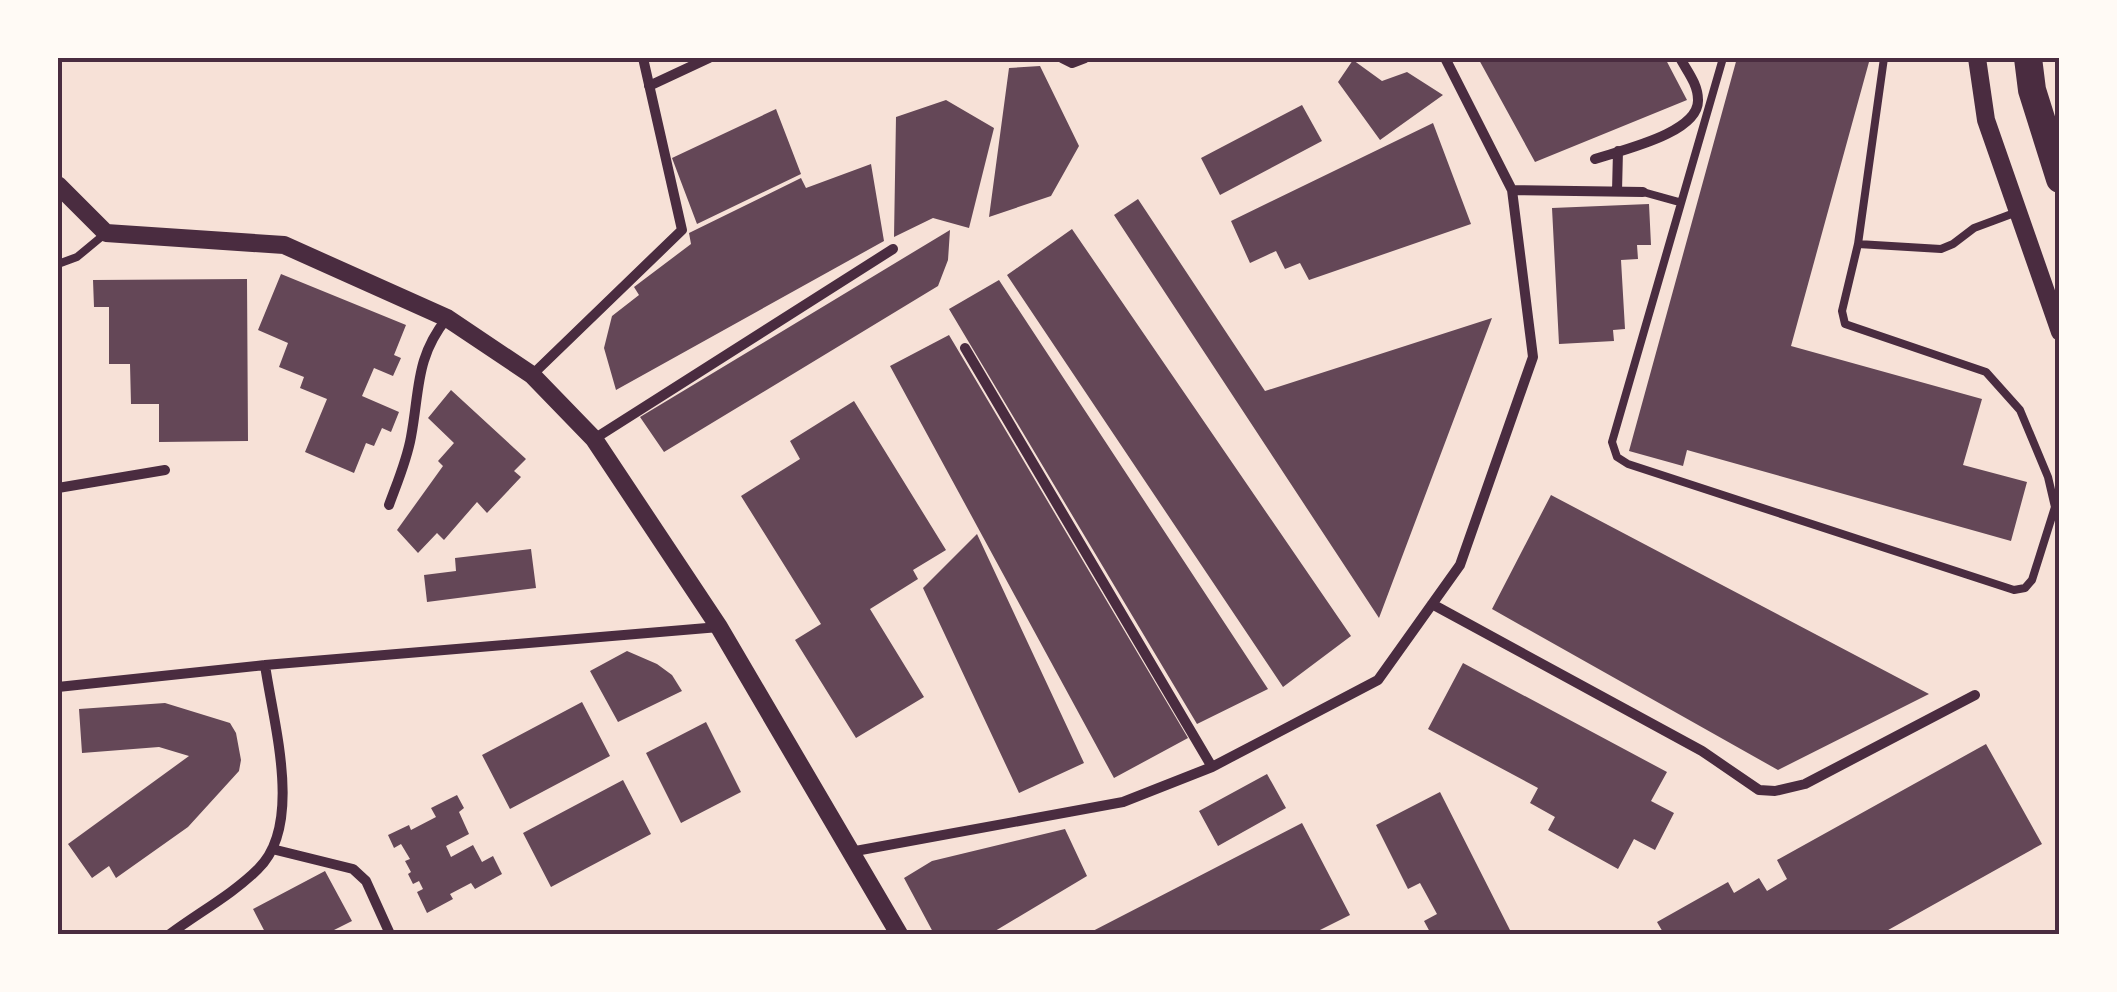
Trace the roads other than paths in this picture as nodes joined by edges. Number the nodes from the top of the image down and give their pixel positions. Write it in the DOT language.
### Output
graph roads {
  1 [pos="643,58"];
  2 [pos="709,58"];
  3 [pos="1062,58"];
  4 [pos="1085,58"];
  5 [pos="1445,58"];
  6 [pos="1680,58"];
  7 [pos="1724,58"];
  8 [pos="1884,58"];
  9 [pos="1977,58"];
  10 [pos="2028,58"];
  11 [pos="650,86"];
  12 [pos="1618,151"];
  13 [pos="1595,158"];
  14 [pos="2060,179"];
  15 [pos="58,185"];
  16 [pos="1512,190"];
  17 [pos="1617,192"];
  18 [pos="1643,192"];
  19 [pos="1679,202"];
  20 [pos="2016,212"];
  21 [pos="106,234"];
  22 [pos="1858,244"];
  23 [pos="894,248"];
  24 [pos="58,264"];
  25 [pos="447,318"];
  26 [pos="2060,332"];
  27 [pos="964,348"];
  28 [pos="532,375"];
  29 [pos="594,440"];
  30 [pos="165,470"];
  31 [pos="58,488"];
  32 [pos="389,505"];
  33 [pos="2057,506"];
  34 [pos="1432,604"];
  35 [pos="718,627"];
  36 [pos="266,666"];
  37 [pos="58,687"];
  38 [pos="1975,695"];
  39 [pos="1212,767"];
  40 [pos="272,849"];
  41 [pos="850,852"];
  42 [pos="170,934"];
  43 [pos="390,934"];
  44 [pos="898,934"];
  1 -- 11 [label="street"];
  2 -- 11 [label="street"];
  3 -- 4 [label="street"];
  5 -- 16 [label="street"];
  6 -- 12 [label="street"];
  7 -- 19 [label="lane"];
  8 -- 22 [label="lane"];
  9 -- 20 [label="street"];
  10 -- 14 [label="highway"];
  11 -- 28 [label="street"];
  12 -- 13 [label="street"];
  12 -- 17 [label="street"];
  15 -- 21 [label="street"];
  16 -- 17 [label="street"];
  16 -- 34 [label="street"];
  17 -- 18 [label="street"];
  18 -- 19 [label="lane"];
  19 -- 33 [label="lane"];
  20 -- 22 [label="lane"];
  20 -- 26 [label="street"];
  21 -- 24 [label="lane"];
  21 -- 25 [label="street"];
  22 -- 33 [label="lane"];
  23 -- 29 [label="street"];
  25 -- 28 [label="street"];
  25 -- 32 [label="street"];
  27 -- 39 [label="street"];
  28 -- 29 [label="street"];
  29 -- 35 [label="street"];
  30 -- 31 [label="street"];
  34 -- 38 [label="street"];
  34 -- 39 [label="street"];
  35 -- 36 [label="street"];
  35 -- 41 [label="street"];
  36 -- 37 [label="street"];
  36 -- 40 [label="street"];
  39 -- 41 [label="street"];
  40 -- 42 [label="street"];
  40 -- 43 [label="street"];
  41 -- 44 [label="street"];
}
